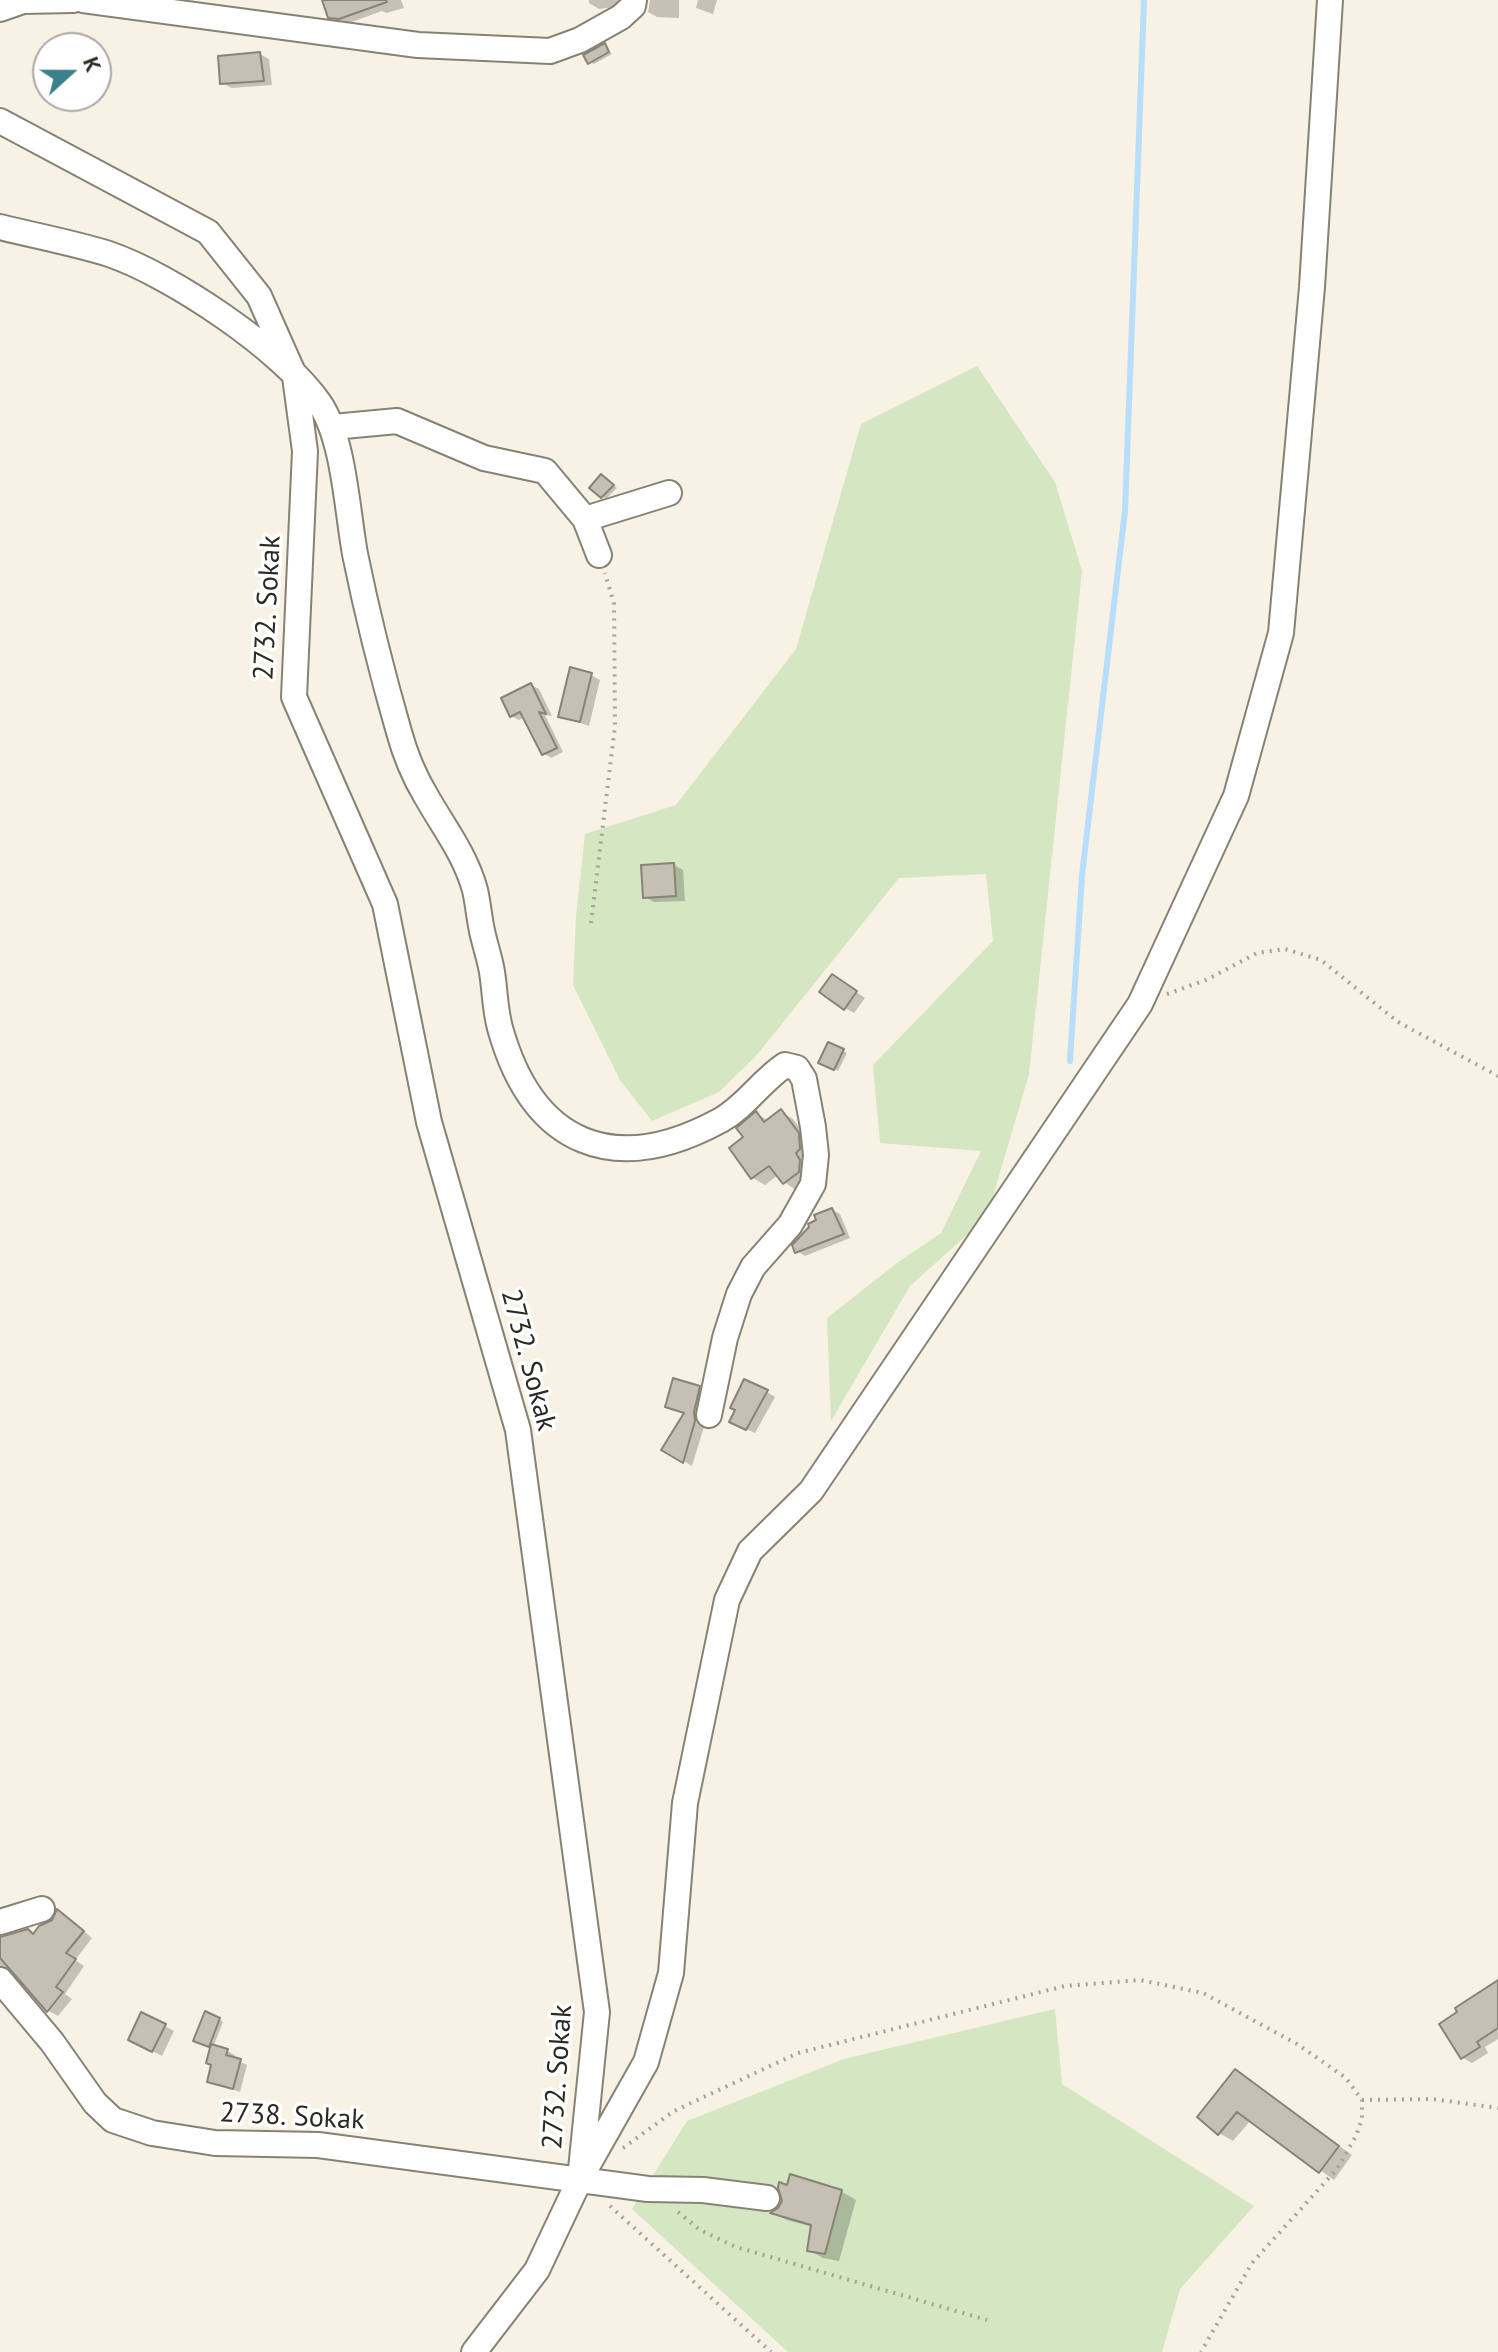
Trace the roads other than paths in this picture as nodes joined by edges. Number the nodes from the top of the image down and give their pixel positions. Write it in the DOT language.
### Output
graph roads {
  1 [pos="73,0"];
  2 [pos="83,0"];
  3 [pos="634,0"];
  4 [pos="1330,0"];
  5 [pos="0,9"];
  6 [pos="0,121"];
  7 [pos="0,227"];
  8 [pos="295,377"];
  9 [pos="333,427"];
  10 [pos="669,493"];
  11 [pos="585,519"];
  12 [pos="599,555"];
  13 [pos="709,1415"];
  14 [pos="42,1909"];
  15 [pos="0,1922"];
  16 [pos="0,1980"];
  17 [pos="580,2179"];
  18 [pos="767,2198"];
  19 [pos="474,2352"];
  1 -- 5 [label="street"];
  2 -- 3 [label="street"];
  4 -- 17 [label="street"];
  6 -- 8 [label="street, 2732. Sokak"];
  7 -- 8 [label="street, 2732. Sokak"];
  8 -- 9 [label="street, 2732. Sokak"];
  8 -- 17 [label="street, 2732. Sokak"];
  9 -- 11 [label="street"];
  9 -- 13 [label="street, 2732. Sokak"];
  10 -- 11 [label="street"];
  11 -- 12 [label="street"];
  14 -- 15 [label="street"];
  16 -- 17 [label="street, 2738. Sokak"];
  17 -- 18 [label="street, 2738. Sokak"];
  17 -- 19 [label="street, 2732. Sokak"];
}
